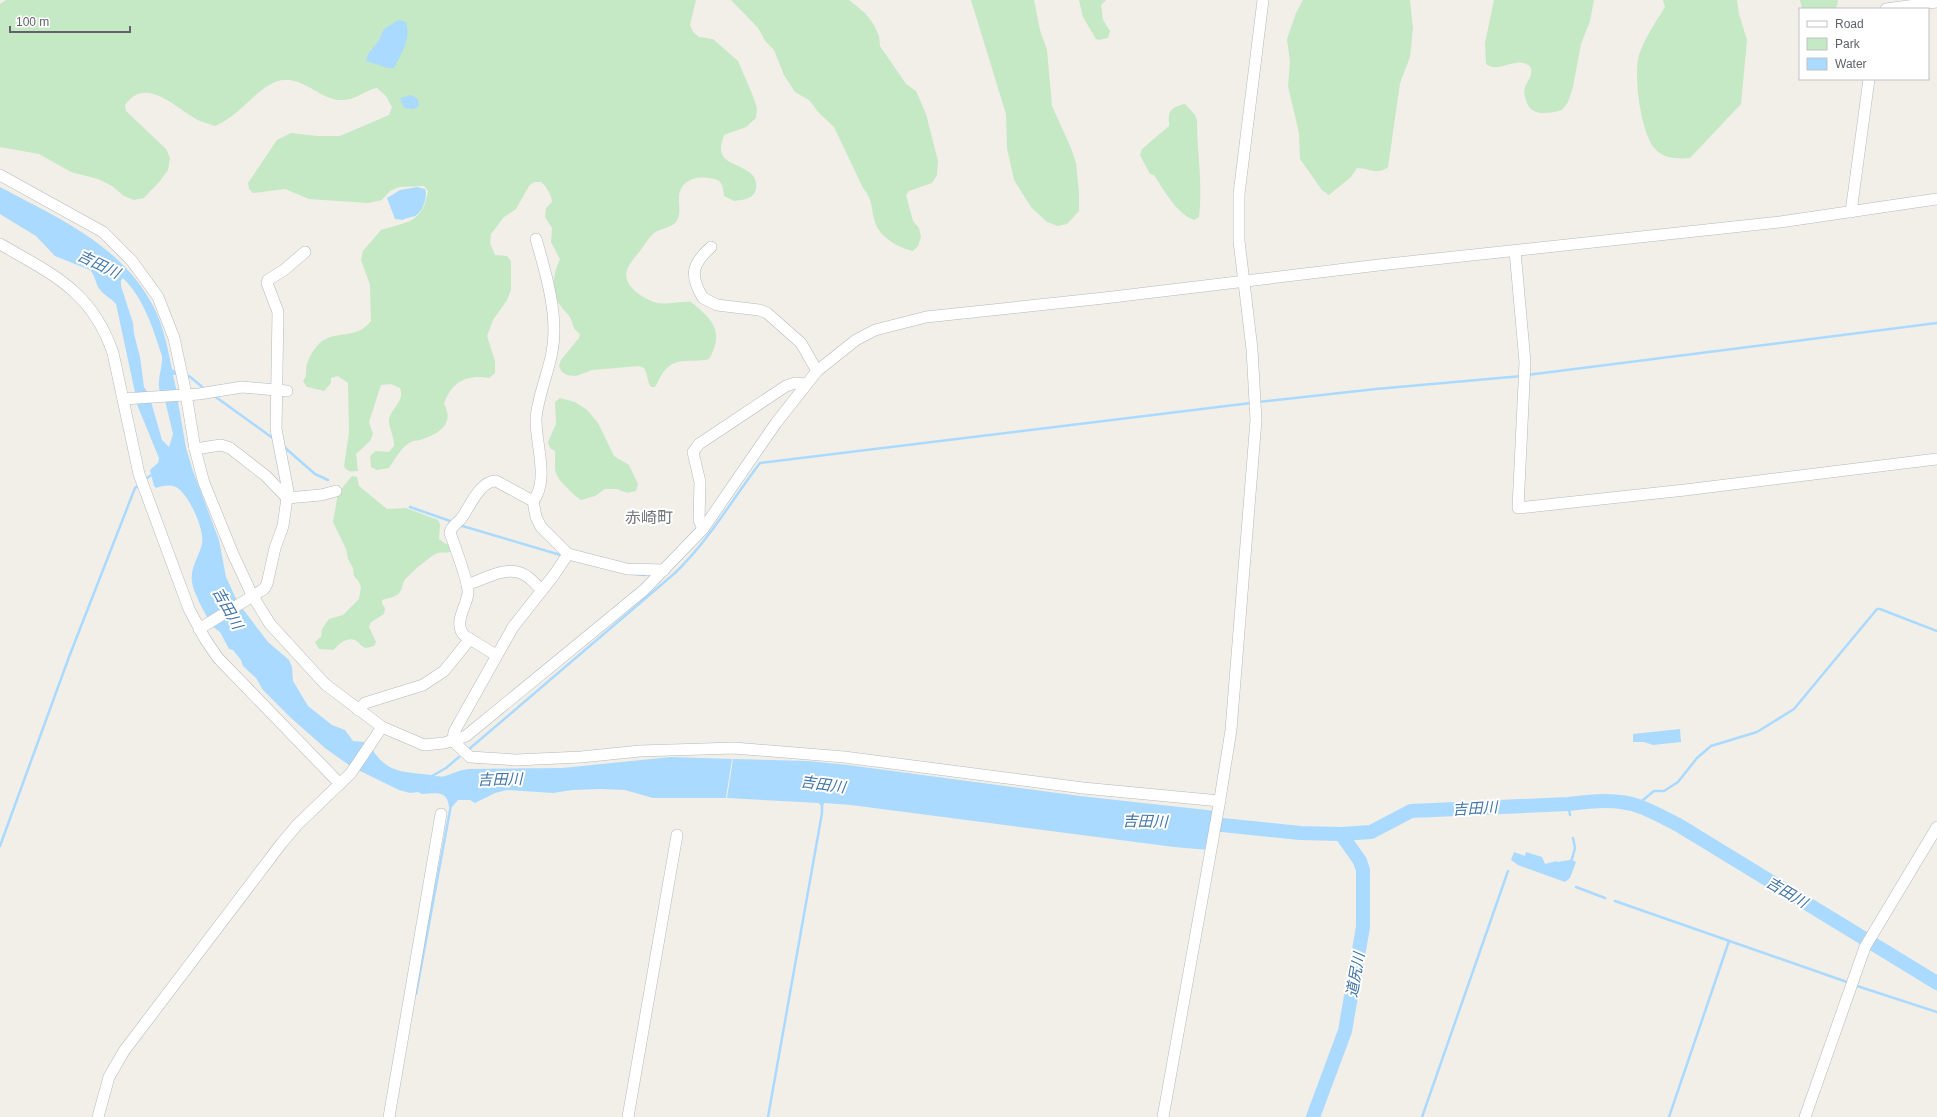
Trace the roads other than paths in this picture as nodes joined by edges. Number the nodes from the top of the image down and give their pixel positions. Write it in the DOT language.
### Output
graph roads {
  1 [pos="1263,0"];
  2 [pos="1937,2"];
  3 [pos="1893,8"];
  4 [pos="1869,80"];
  5 [pos="0,175"];
  6 [pos="1937,199"];
  7 [pos="1851,212"];
  8 [pos="536,238"];
  9 [pos="0,244"];
  10 [pos="711,247"];
  11 [pos="305,252"];
  12 [pos="1515,252"];
  13 [pos="1245,281"];
  14 [pos="817,371"];
  15 [pos="805,384"];
  16 [pos="282,391"];
  17 [pos="183,394"];
  18 [pos="126,399"];
  19 [pos="195,449"];
  20 [pos="1937,459"];
  21 [pos="336,491"];
  22 [pos="287,498"];
  23 [pos="533,502"];
  24 [pos="703,529"];
  25 [pos="566,558"];
  26 [pos="664,570"];
  27 [pos="467,585"];
  28 [pos="542,590"];
  29 [pos="250,596"];
  30 [pos="202,627"];
  31 [pos="470,639"];
  32 [pos="496,655"];
  33 [pos="358,710"];
  34 [pos="381,729"];
  35 [pos="453,742"];
  36 [pos="340,784"];
  37 [pos="1219,803"];
  38 [pos="441,814"];
  39 [pos="1937,827"];
  40 [pos="677,835"];
  41 [pos="98,1117"];
  42 [pos="389,1117"];
  43 [pos="628,1117"];
  44 [pos="1163,1117"];
  45 [pos="1805,1117"];
  1 -- 13 [label="street"];
  2 -- 3 [label="street"];
  4 -- 7 [label="street"];
  5 -- 17 [label="street"];
  6 -- 7 [label="street"];
  7 -- 12 [label="street"];
  8 -- 23 [label="street"];
  9 -- 18 [label="street"];
  10 -- 14 [label="street"];
  11 -- 16 [label="street"];
  12 -- 13 [label="street"];
  12 -- 20 [label="street"];
  13 -- 14 [label="street"];
  13 -- 37 [label="street"];
  14 -- 15 [label="street"];
  15 -- 24 [label="street"];
  15 -- 24 [label="street"];
  16 -- 17 [label="street"];
  16 -- 22 [label="street"];
  17 -- 18 [label="street"];
  17 -- 19 [label="street"];
  18 -- 30 [label="street"];
  19 -- 22 [label="street"];
  19 -- 29 [label="street"];
  21 -- 22 [label="street"];
  22 -- 29 [label="street"];
  23 -- 25 [label="street"];
  23 -- 27 [label="street"];
  24 -- 26 [label="street"];
  25 -- 26 [label="street"];
  25 -- 28 [label="street"];
  26 -- 35 [label="street"];
  27 -- 28 [label="street"];
  27 -- 31 [label="street"];
  28 -- 32 [label="street"];
  29 -- 30 [label="street"];
  29 -- 33 [label="street"];
  30 -- 36 [label="street"];
  31 -- 32 [label="street"];
  31 -- 33 [label="street"];
  32 -- 35 [label="street"];
  33 -- 34 [label="street"];
  34 -- 35 [label="street"];
  34 -- 36 [label="street"];
  35 -- 37 [label="street"];
  36 -- 41 [label="street"];
  37 -- 44 [label="street"];
  38 -- 42 [label="street"];
  39 -- 45 [label="street"];
  40 -- 43 [label="street"];
}
